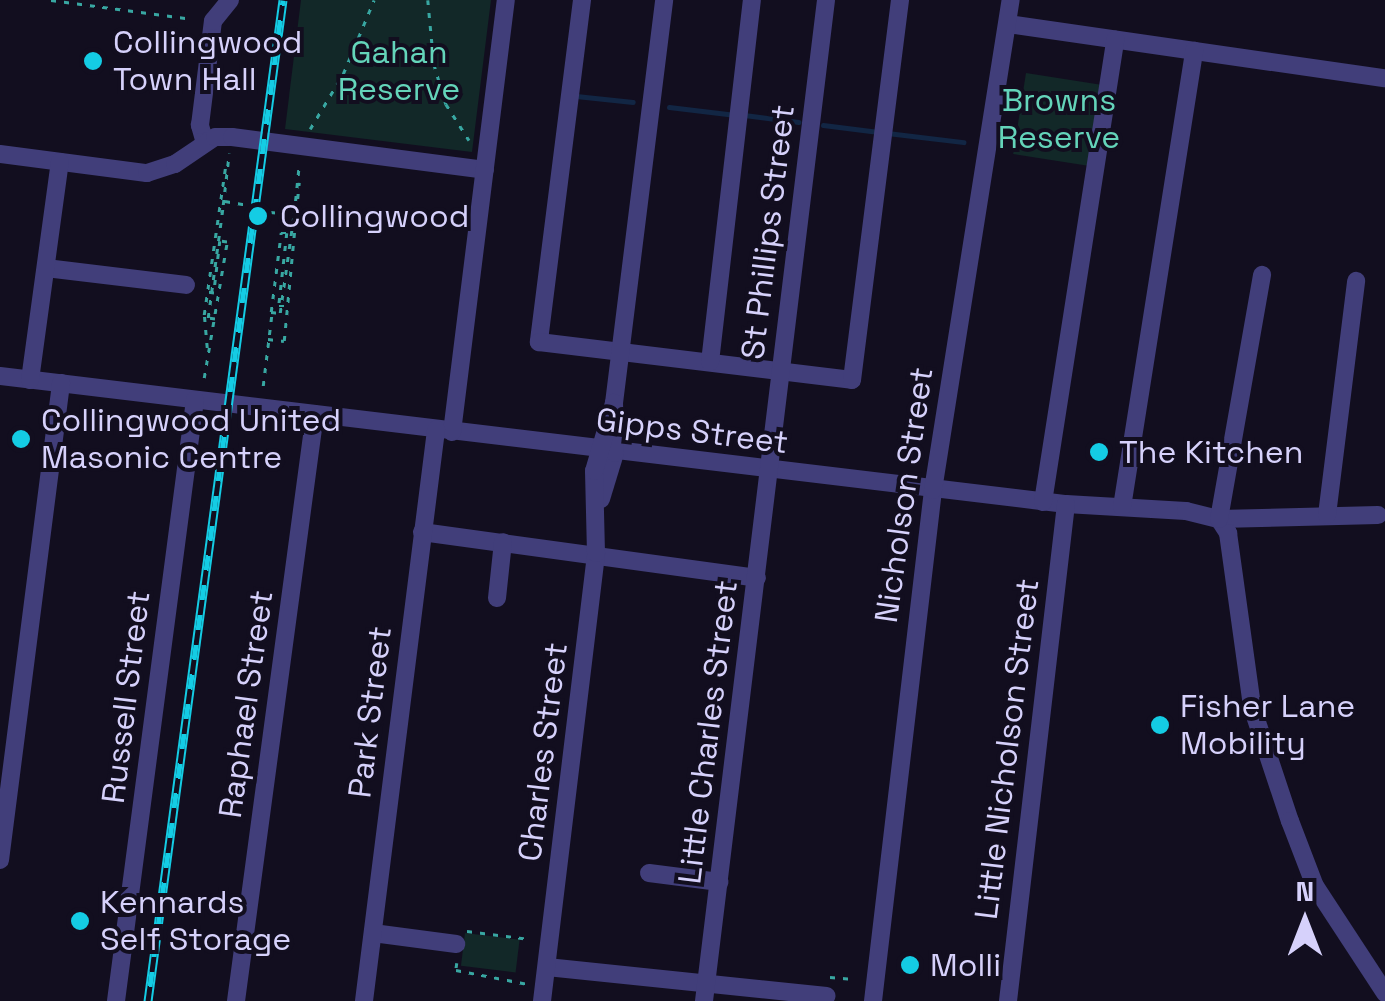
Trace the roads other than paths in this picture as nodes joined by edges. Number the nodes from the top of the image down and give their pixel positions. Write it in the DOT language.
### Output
graph roads {
  1 [pos="230,0"];
  2 [pos="506,0"];
  3 [pos="582,0"];
  4 [pos="664,0"];
  5 [pos="752,0"];
  6 [pos="826,0"];
  7 [pos="900,0"];
  8 [pos="1011,0"];
  9 [pos="1008,24"];
  10 [pos="1115,40"];
  11 [pos="1194,51"];
  12 [pos="1385,78"];
  13 [pos="206,143"];
  14 [pos="0,154"];
  15 [pos="60,162"];
  16 [pos="486,170"];
  17 [pos="46,268"];
  18 [pos="1262,275"];
  19 [pos="1356,281"];
  20 [pos="186,285"];
  21 [pos="620,351"];
  22 [pos="710,362"];
  23 [pos="780,372"];
  24 [pos="0,376"];
  25 [pos="30,380"];
  26 [pos="61,383"];
  27 [pos="195,400"];
  28 [pos="314,414"];
  29 [pos="444,431"];
  30 [pos="606,452"];
  31 [pos="770,471"];
  32 [pos="933,490"];
  33 [pos="1043,502"];
  34 [pos="1066,504"];
  35 [pos="1122,507"];
  36 [pos="1327,516"];
  37 [pos="1378,516"];
  38 [pos="1219,519"];
  39 [pos="422,532"];
  40 [pos="503,542"];
  41 [pos="596,552"];
  42 [pos="757,578"];
  43 [pos="497,598"];
  44 [pos="0,860"];
  45 [pos="649,873"];
  46 [pos="719,882"];
  47 [pos="373,933"];
  48 [pos="459,944"];
  49 [pos="545,985"];
  50 [pos="705,991"];
  51 [pos="1385,994"];
  52 [pos="826,996"];
  53 [pos="116,1001"];
  54 [pos="236,1001"];
  55 [pos="364,1001"];
  56 [pos="873,1001"];
  57 [pos="1008,1001"];
  1 -- 13 [label="street"];
  2 -- 16 [label="street, Park Street"];
  3 -- 21 [label="street"];
  4 -- 21 [label="street, Charles Street"];
  5 -- 22 [label="street"];
  6 -- 23 [label="street, St Phillips Street"];
  7 -- 23 [label="street"];
  8 -- 9 [label="street, Nicholson Street"];
  9 -- 10 [label="street"];
  9 -- 32 [label="street, Nicholson Street"];
  10 -- 11 [label="street"];
  10 -- 33 [label="street"];
  11 -- 12 [label="street"];
  11 -- 35 [label="street"];
  13 -- 15 [label="street"];
  13 -- 16 [label="street"];
  14 -- 15 [label="street"];
  15 -- 17 [label="street"];
  16 -- 29 [label="street, Park Street"];
  17 -- 20 [label="street"];
  17 -- 25 [label="street"];
  18 -- 38 [label="street"];
  19 -- 36 [label="street"];
  21 -- 22 [label="street"];
  21 -- 30 [label="street, Charles Street"];
  22 -- 23 [label="street"];
  23 -- 31 [label="street, St Phillips Street"];
  24 -- 25 [label="street, Gipps Street"];
  25 -- 26 [label="street, Gipps Street"];
  26 -- 27 [label="street, Gipps Street"];
  26 -- 44 [label="street"];
  27 -- 28 [label="street, Gipps Street"];
  27 -- 53 [label="street, Russell Street"];
  28 -- 29 [label="street, Gipps Street"];
  28 -- 54 [label="street, Raphael Street"];
  29 -- 30 [label="street, Gipps Street"];
  29 -- 39 [label="street, Park Street"];
  30 -- 31 [label="street, Gipps Street"];
  30 -- 41 [label="street, Charles Street"];
  31 -- 32 [label="street, Gipps Street"];
  31 -- 42 [label="street, Little Charles Street"];
  32 -- 33 [label="street, Gipps Street"];
  32 -- 56 [label="street, Nicholson Street"];
  33 -- 34 [label="street, Gipps Street"];
  34 -- 35 [label="street, Gipps Street"];
  34 -- 57 [label="street, Little Nicholson Street"];
  35 -- 38 [label="street, Gipps Street"];
  36 -- 37 [label="street, Gipps Street"];
  36 -- 38 [label="street, Gipps Street"];
  38 -- 51 [label="street"];
  39 -- 40 [label="street"];
  39 -- 47 [label="street, Park Street"];
  40 -- 41 [label="street"];
  40 -- 43 [label="street"];
  41 -- 42 [label="street"];
  41 -- 49 [label="street, Charles Street"];
  42 -- 46 [label="street, Little Charles Street"];
  45 -- 46 [label="street"];
  46 -- 50 [label="street, Little Charles Street"];
  47 -- 48 [label="street"];
  47 -- 55 [label="street, Park Street"];
  49 -- 50 [label="street"];
  50 -- 52 [label="street"];
}
